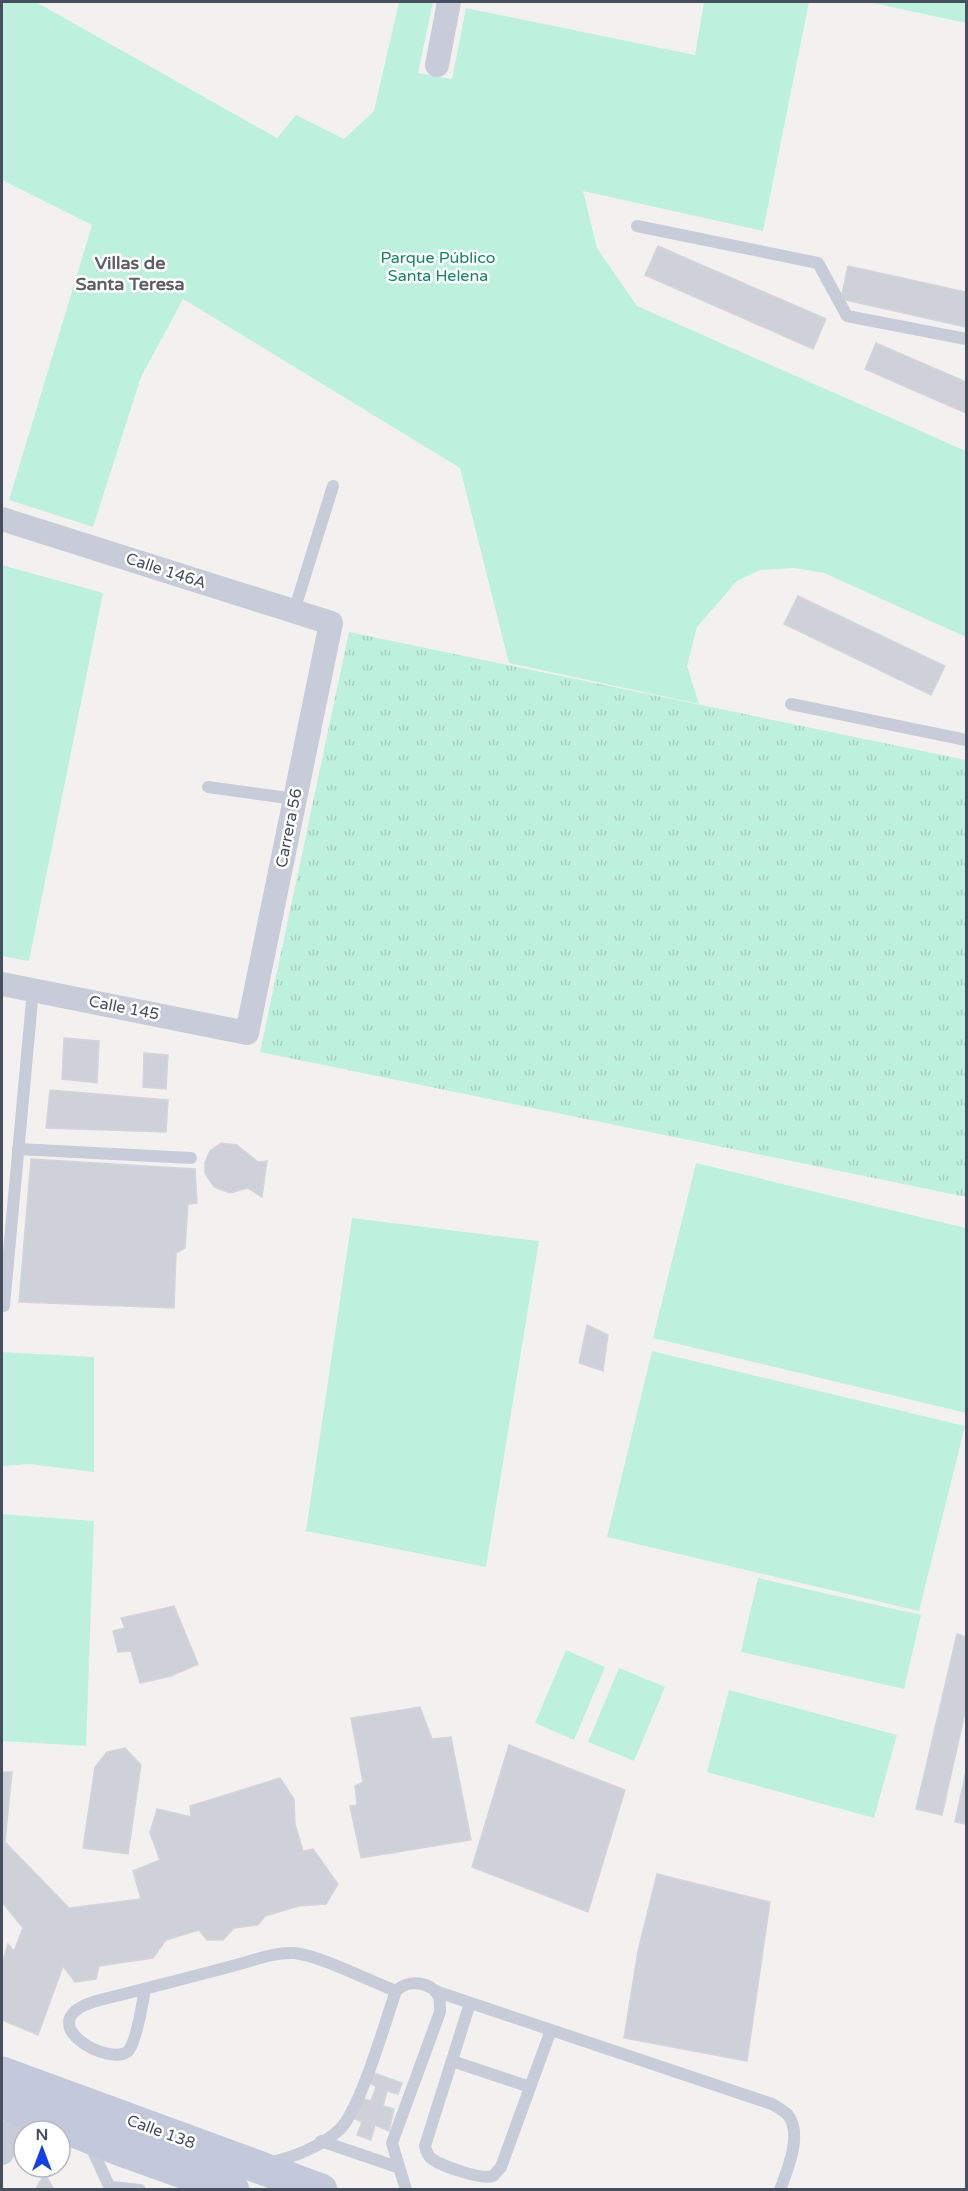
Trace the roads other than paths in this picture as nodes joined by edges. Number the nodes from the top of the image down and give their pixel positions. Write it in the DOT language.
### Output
graph roads {
  1 [pos="449,2"];
  2 [pos="437,65"];
  3 [pos="637,226"];
  4 [pos="966,339"];
  5 [pos="333,486"];
  6 [pos="2,519"];
  7 [pos="294,611"];
  8 [pos="331,623"];
  9 [pos="791,704"];
  10 [pos="966,740"];
  11 [pos="208,787"];
  12 [pos="295,799"];
  13 [pos="2,984"];
  14 [pos="33,990"];
  15 [pos="247,1033"];
  16 [pos="18,1149"];
  17 [pos="191,1158"];
  18 [pos="4,1306"];
  19 [pos="145,1989"];
  20 [pos="396,1991"];
  21 [pos="435,1991"];
  22 [pos="470,2003"];
  23 [pos="551,2030"];
  24 [pos="452,2061"];
  25 [pos="2,2073"];
  26 [pos="530,2087"];
  27 [pos="19,2099"];
  28 [pos="85,2136"];
  29 [pos="321,2141"];
  30 [pos="2,2154"];
  31 [pos="397,2167"];
  32 [pos="242,2177"];
  33 [pos="111,2188"];
  34 [pos="140,2190"];
  35 [pos="321,2190"];
  36 [pos="406,2190"];
  37 [pos="780,2190"];
  1 -- 2 [label="street"];
  3 -- 4 [label="lane"];
  5 -- 7 [label="lane"];
  6 -- 7 [label="street, Calle 146A"];
  7 -- 8 [label="street, Calle 146A"];
  8 -- 12 [label="street, Carrera 56"];
  9 -- 10 [label="lane"];
  11 -- 12 [label="lane"];
  12 -- 15 [label="street, Carrera 56"];
  13 -- 14 [label="street, Calle 145"];
  14 -- 15 [label="street, Calle 145"];
  14 -- 16 [label="lane"];
  16 -- 17 [label="lane"];
  16 -- 18 [label="lane"];
  19 -- 19 [label="lane"];
  19 -- 20 [label="lane"];
  20 -- 21 [label="lane"];
  20 -- 29 [label="lane"];
  21 -- 22 [label="lane"];
  21 -- 31 [label="lane"];
  22 -- 23 [label="lane"];
  22 -- 24 [label="lane"];
  23 -- 26 [label="lane"];
  23 -- 37 [label="lane"];
  24 -- 26 [label="lane"];
  24 -- 26 [label="lane"];
  25 -- 27 [label="main road, Calle 138"];
  27 -- 28 [label="main road, Calle 138"];
  27 -- 30 [label="street"];
  27 -- 32 [label="main road, Calle 138"];
  28 -- 32 [label="main road, Calle 138"];
  28 -- 33 [label="lane"];
  29 -- 31 [label="lane"];
  29 -- 32 [label="lane"];
  31 -- 36 [label="lane"];
  32 -- 35 [label="main road, Calle 138"];
  33 -- 34 [label="lane"];
}
